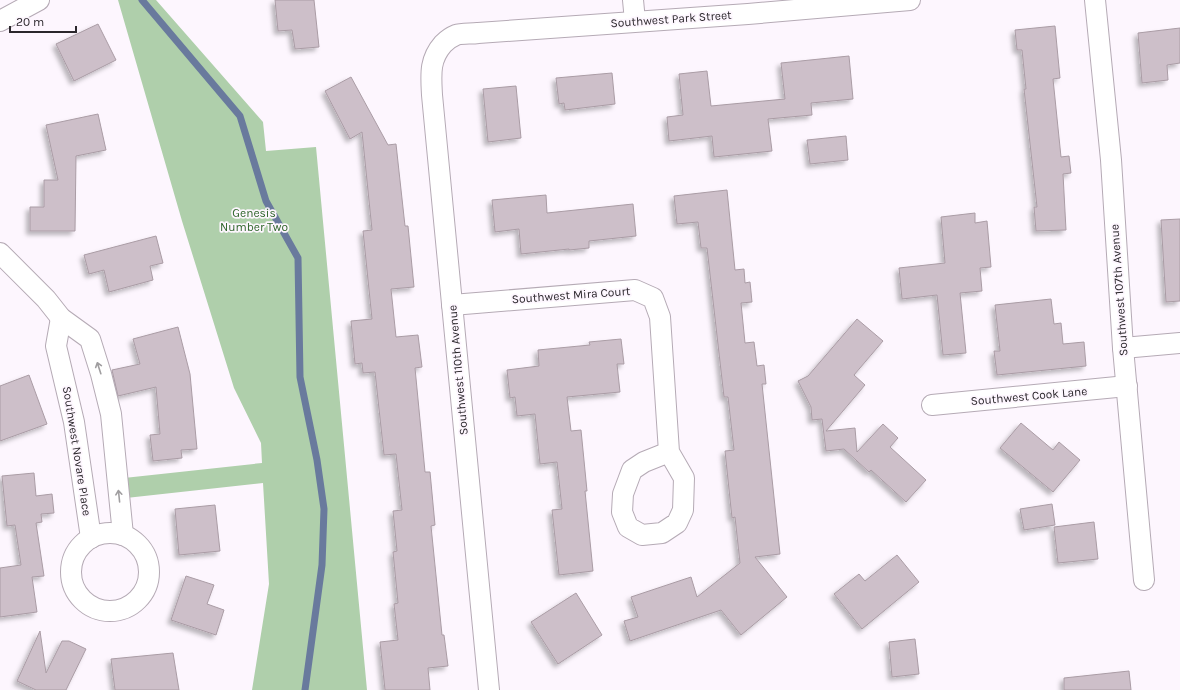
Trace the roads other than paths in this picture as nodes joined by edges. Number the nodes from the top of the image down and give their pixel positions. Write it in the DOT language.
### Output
graph roads {
  1 [pos="39,0"];
  2 [pos="633,0"];
  3 [pos="910,0"];
  4 [pos="1096,0"];
  5 [pos="0,21"];
  6 [pos="635,21"];
  7 [pos="438,50"];
  8 [pos="0,253"];
  9 [pos="452,304"];
  10 [pos="61,318"];
  11 [pos="1180,342"];
  12 [pos="1123,348"];
  13 [pos="1127,386"];
  14 [pos="932,405"];
  15 [pos="669,452"];
  16 [pos="123,535"];
  17 [pos="91,538"];
  18 [pos="1144,580"];
  19 [pos="489,690"];
  1 -- 5 [label="street"];
  2 -- 6 [label="street"];
  3 -- 6 [label="street, Southwest Park Street"];
  4 -- 12 [label="street, Southwest 107th Avenue"];
  6 -- 7 [label="street, Southwest Park Street"];
  7 -- 9 [label="street, Southwest 110th Avenue"];
  8 -- 10 [label="street"];
  9 -- 15 [label="street, Southwest Mira Court"];
  9 -- 19 [label="street, Southwest 110th Avenue"];
  16 -- 10 [label="street, one-way"];
  10 -- 17 [label="street, Southwest Novare Place"];
  11 -- 12 [label="street"];
  12 -- 13 [label="street, Southwest 107th Avenue"];
  13 -- 14 [label="street, Southwest Cook Lane"];
  13 -- 18 [label="street, Southwest 107th Avenue"];
  16 -- 17 [label="street"];
  16 -- 17 [label="street"];
}
